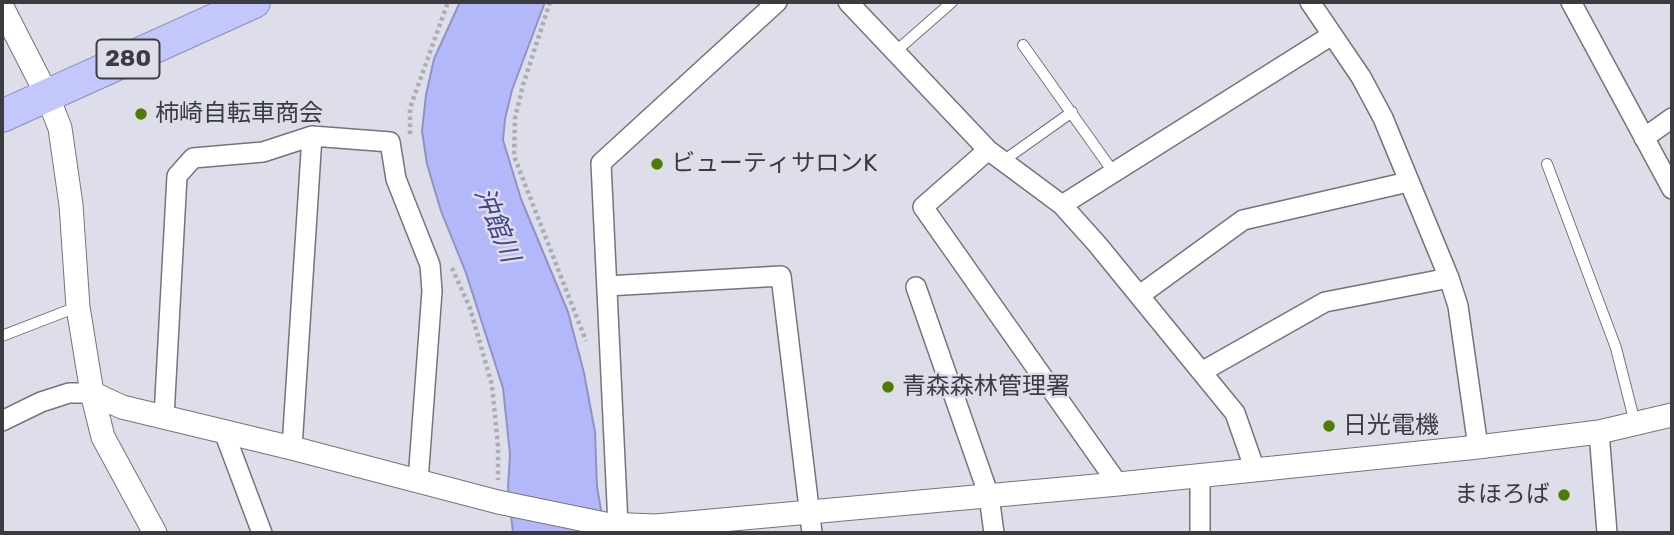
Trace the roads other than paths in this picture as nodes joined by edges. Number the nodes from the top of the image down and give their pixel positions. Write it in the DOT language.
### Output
graph roads {
  1 [pos="254,2"];
  2 [pos="777,2"];
  3 [pos="848,2"];
  4 [pos="951,2"];
  5 [pos="1310,2"];
  6 [pos="1571,2"];
  7 [pos="2,6"];
  8 [pos="1332,35"];
  9 [pos="1023,45"];
  10 [pos="895,52"];
  11 [pos="47,95"];
  12 [pos="1072,113"];
  13 [pos="2,116"];
  14 [pos="1672,118"];
  15 [pos="312,136"];
  16 [pos="1644,138"];
  17 [pos="995,156"];
  18 [pos="1547,164"];
  19 [pos="1114,173"];
  20 [pos="1408,182"];
  21 [pos="1672,189"];
  22 [pos="1062,205"];
  23 [pos="1449,278"];
  24 [pos="607,286"];
  25 [pos="916,287"];
  26 [pos="1140,295"];
  27 [pos="78,307"];
  28 [pos="2,336"];
  29 [pos="1203,371"];
  30 [pos="92,393"];
  31 [pos="1672,415"];
  32 [pos="164,417"];
  33 [pos="2,421"];
  34 [pos="1635,424"];
  35 [pos="224,432"];
  36 [pos="1599,432"];
  37 [pos="1478,447"];
  38 [pos="292,448"];
  39 [pos="1255,470"];
  40 [pos="1200,476"];
  41 [pos="418,481"];
  42 [pos="1118,484"];
  43 [pos="989,496"];
  44 [pos="811,522"];
  45 [pos="612,524"];
  46 [pos="155,533"];
  47 [pos="262,533"];
  48 [pos="994,533"];
  49 [pos="1200,533"];
  50 [pos="1607,533"];
  1 -- 11 [label="highway, 280"];
  2 -- 24 [label="street"];
  3 -- 10 [label="street"];
  4 -- 10 [label="lane"];
  5 -- 8 [label="street"];
  6 -- 16 [label="street"];
  7 -- 11 [label="street"];
  8 -- 19 [label="street"];
  8 -- 20 [label="street"];
  9 -- 12 [label="lane"];
  10 -- 17 [label="street"];
  11 -- 13 [label="highway, 280"];
  11 -- 27 [label="street"];
  12 -- 17 [label="lane"];
  12 -- 19 [label="lane"];
  14 -- 16 [label="street"];
  15 -- 32 [label="street"];
  15 -- 38 [label="street"];
  15 -- 41 [label="street"];
  16 -- 21 [label="street"];
  17 -- 22 [label="street"];
  17 -- 42 [label="street"];
  18 -- 34 [label="lane"];
  19 -- 22 [label="street"];
  20 -- 23 [label="street"];
  20 -- 26 [label="street"];
  22 -- 26 [label="street"];
  23 -- 29 [label="street"];
  23 -- 37 [label="street"];
  24 -- 44 [label="street"];
  24 -- 45 [label="street"];
  25 -- 43 [label="street"];
  26 -- 29 [label="street"];
  27 -- 28 [label="lane"];
  27 -- 30 [label="street"];
  29 -- 39 [label="street"];
  30 -- 32 [label="street"];
  30 -- 33 [label="street"];
  30 -- 46 [label="street"];
  31 -- 34 [label="street"];
  32 -- 35 [label="street"];
  34 -- 36 [label="street"];
  35 -- 38 [label="street"];
  35 -- 47 [label="street"];
  36 -- 37 [label="street"];
  36 -- 50 [label="street"];
  37 -- 39 [label="street"];
  38 -- 41 [label="street"];
  39 -- 40 [label="street"];
  40 -- 42 [label="street"];
  40 -- 49 [label="street"];
  41 -- 45 [label="street"];
  42 -- 43 [label="street"];
  43 -- 44 [label="street"];
  43 -- 48 [label="street"];
  44 -- 45 [label="street"];
}
